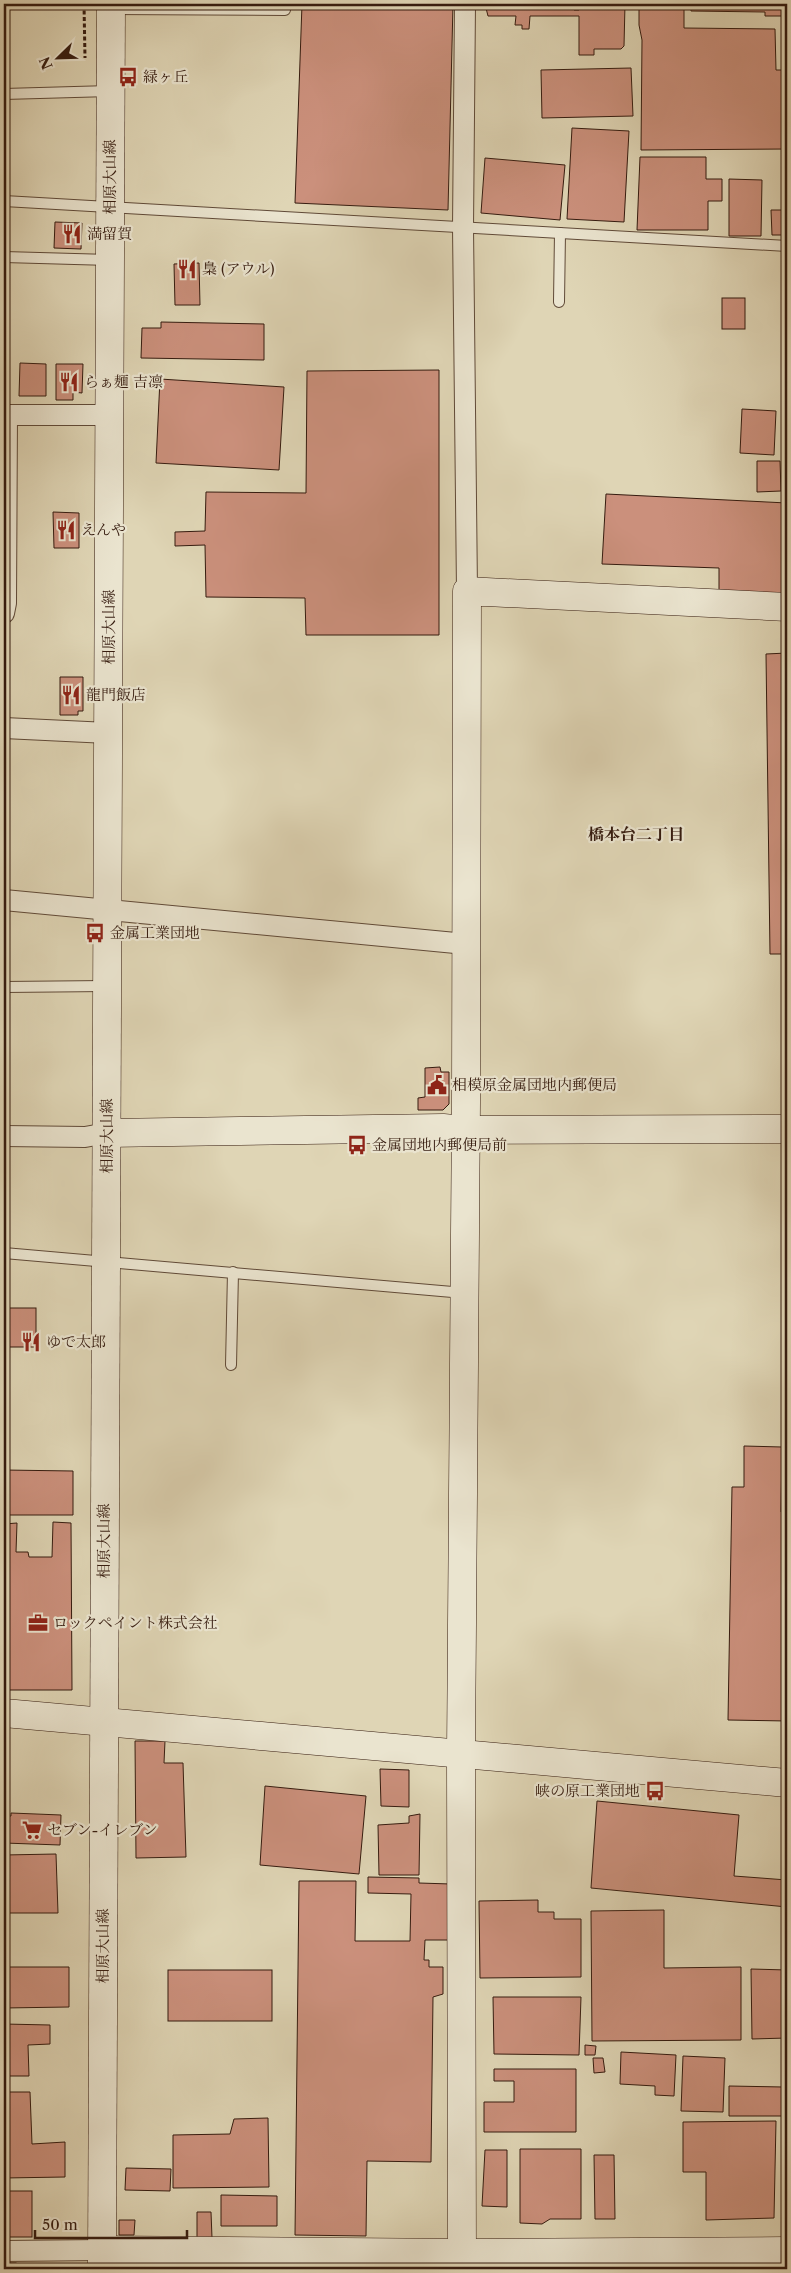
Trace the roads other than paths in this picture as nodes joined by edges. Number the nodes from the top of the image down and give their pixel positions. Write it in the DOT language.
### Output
graph roads {
  1 [pos="465,4"];
  2 [pos="112,6"];
  3 [pos="246,7"];
  4 [pos="285,10"];
  5 [pos="111,91"];
  6 [pos="4,94"];
  7 [pos="4,201"];
  8 [pos="110,206"];
  9 [pos="463,227"];
  10 [pos="560,233"];
  11 [pos="787,246"];
  12 [pos="4,257"];
  13 [pos="110,260"];
  14 [pos="559,302"];
  15 [pos="5,415"];
  16 [pos="110,415"];
  17 [pos="467,591"];
  18 [pos="787,607"];
  19 [pos="4,613"];
  20 [pos="4,728"];
  21 [pos="108,733"];
  22 [pos="4,900"];
  23 [pos="109,910"];
  24 [pos="466,944"];
  25 [pos="107,986"];
  26 [pos="4,987"];
  27 [pos="787,1129"];
  28 [pos="465,1130"];
  29 [pos="107,1133"];
  30 [pos="4,1136"];
  31 [pos="4,1253"];
  32 [pos="106,1261"];
  33 [pos="233,1272"];
  34 [pos="464,1293"];
  35 [pos="231,1365"];
  36 [pos="4,1713"];
  37 [pos="104,1721"];
  38 [pos="461,1755"];
  39 [pos="787,1783"];
  40 [pos="4,2251"];
  41 [pos="787,2251"];
  42 [pos="102,2260"];
  43 [pos="462,2261"];
  1 -- 9 [label="street"];
  2 -- 3 [label="lane"];
  2 -- 5 [label="street, 相原大山線"];
  3 -- 4 [label="lane"];
  5 -- 6 [label="lane"];
  5 -- 8 [label="street, 相原大山線"];
  7 -- 8 [label="lane"];
  8 -- 9 [label="lane"];
  8 -- 13 [label="street, 相原大山線"];
  9 -- 10 [label="lane"];
  9 -- 17 [label="street"];
  10 -- 11 [label="lane"];
  10 -- 14 [label="lane"];
  12 -- 13 [label="lane"];
  13 -- 16 [label="street, 相原大山線"];
  15 -- 16 [label="street"];
  15 -- 19 [label="street"];
  16 -- 21 [label="street, 相原大山線"];
  17 -- 18 [label="street"];
  17 -- 24 [label="street"];
  20 -- 21 [label="street"];
  21 -- 23 [label="street, 相原大山線"];
  22 -- 23 [label="street"];
  23 -- 24 [label="street"];
  23 -- 25 [label="street, 相原大山線"];
  24 -- 28 [label="street"];
  25 -- 26 [label="lane"];
  25 -- 29 [label="street, 相原大山線"];
  27 -- 28 [label="street"];
  28 -- 29 [label="street"];
  28 -- 34 [label="street"];
  29 -- 30 [label="street"];
  29 -- 32 [label="street, 相原大山線"];
  31 -- 32 [label="lane"];
  32 -- 33 [label="lane"];
  32 -- 37 [label="street, 相原大山線"];
  33 -- 34 [label="lane"];
  33 -- 35 [label="lane"];
  34 -- 38 [label="street"];
  36 -- 37 [label="street"];
  37 -- 38 [label="street"];
  37 -- 42 [label="street, 相原大山線"];
  38 -- 39 [label="street"];
  38 -- 43 [label="street"];
  40 -- 42 [label="street"];
  41 -- 43 [label="street"];
  42 -- 43 [label="street"];
}
